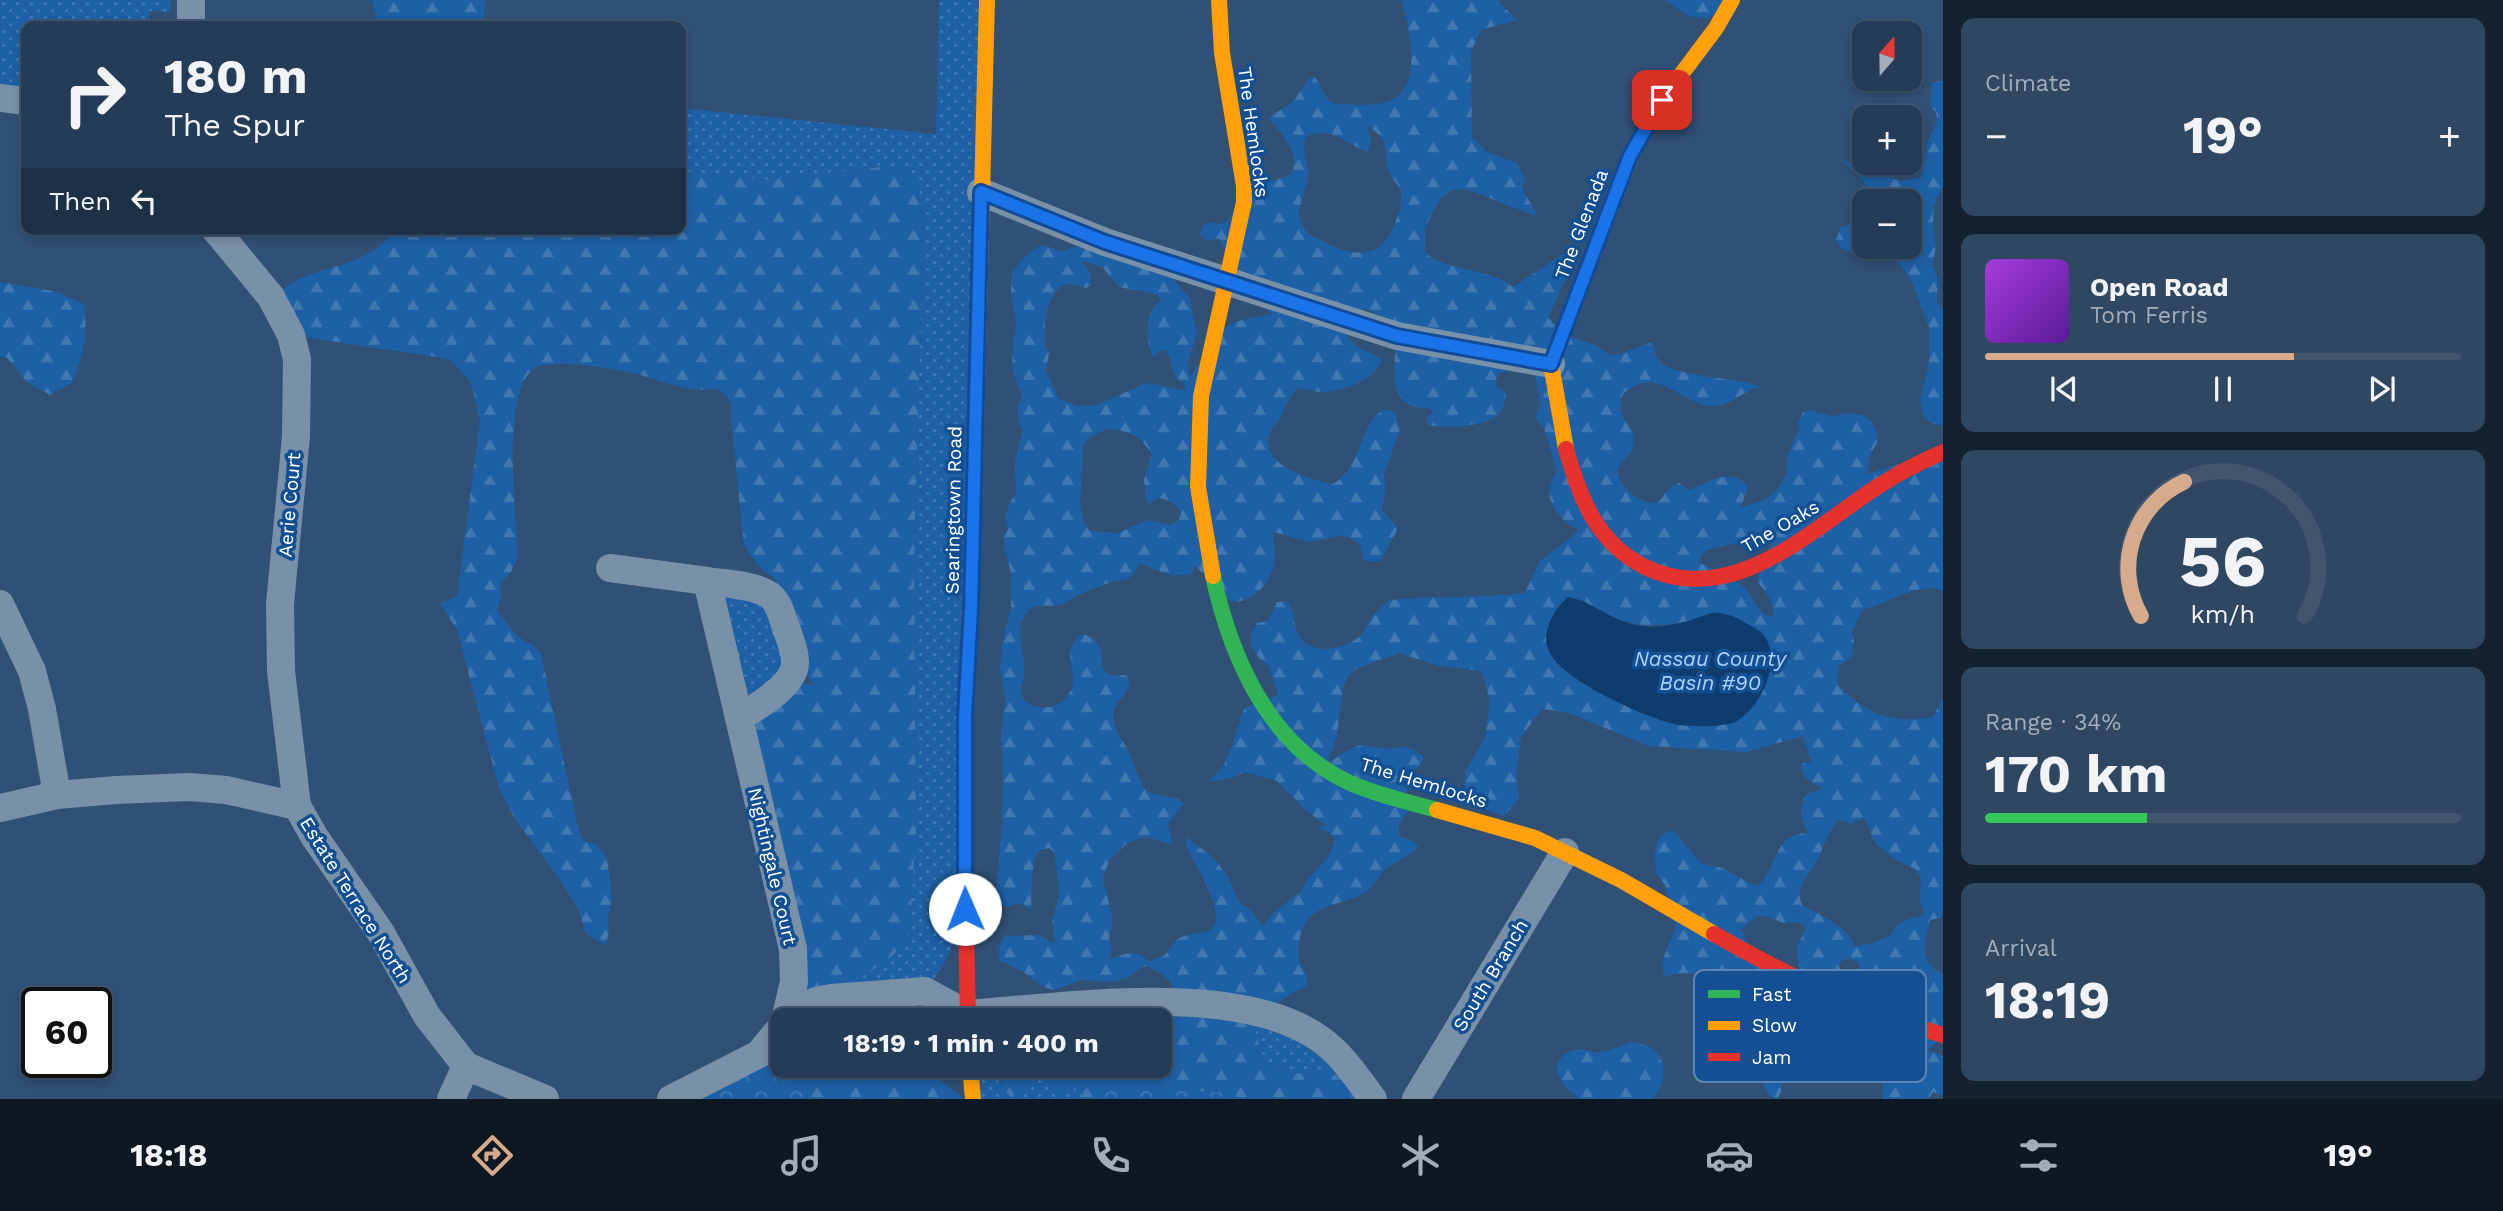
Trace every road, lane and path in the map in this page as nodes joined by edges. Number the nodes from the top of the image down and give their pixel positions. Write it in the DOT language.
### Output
graph roads {
  1 [pos="191,0"];
  2 [pos="987,0"];
  3 [pos="1219,0"];
  4 [pos="1732,0"];
  5 [pos="191,21"];
  6 [pos="0,98"];
  7 [pos="21,100"];
  8 [pos="981,192"];
  9 [pos="220,235"];
  10 [pos="1225,281"];
  11 [pos="1551,364"];
  12 [pos="1943,452"];
  13 [pos="610,568"];
  14 [pos="707,581"];
  15 [pos="0,604"];
  16 [pos="739,718"];
  17 [pos="57,795"];
  18 [pos="298,806"];
  19 [pos="0,808"];
  20 [pos="1565,852"];
  21 [pos="1777,970"];
  22 [pos="790,1008"];
  23 [pos="806,1008"];
  24 [pos="949,1008"];
  25 [pos="963,1008"];
  26 [pos="1073,1008"];
  27 [pos="1926,1029"];
  28 [pos="1943,1035"];
  29 [pos="770,1041"];
  30 [pos="466,1066"];
  31 [pos="971,1078"];
  32 [pos="451,1099"];
  33 [pos="545,1099"];
  34 [pos="671,1099"];
  35 [pos="973,1099"];
  36 [pos="1373,1099"];
  37 [pos="1416,1099"];
  1 -- 5 [label="street"];
  2 -- 8 [label="street, Searingtown Road"];
  3 -- 10 [label="street, The Hemlocks"];
  4 -- 11 [label="street, The Glenada"];
  6 -- 7 [label="street"];
  8 -- 10 [label="street"];
  8 -- 25 [label="street, Searingtown Road"];
  9 -- 18 [label="street, Aerie Court"];
  10 -- 11 [label="street"];
  10 -- 20 [label="street, The Hemlocks"];
  11 -- 12 [label="street, The Oaks"];
  13 -- 14 [label="street"];
  14 -- 16 [label="street, Nightingale Court"];
  14 -- 16 [label="street"];
  15 -- 17 [label="street"];
  16 -- 22 [label="street, Nightingale Court"];
  17 -- 18 [label="street, Estate Terrace North"];
  17 -- 19 [label="street, Estate Terrace North"];
  18 -- 30 [label="street, Estate Terrace North"];
  20 -- 21 [label="street, The Hemlocks"];
  20 -- 37 [label="street, South Branch"];
  23 -- 24 [label="street"];
  26 -- 36 [label="street"];
  27 -- 28 [label="street, The Hemlocks"];
  29 -- 34 [label="street"];
  30 -- 32 [label="street"];
  30 -- 33 [label="street, Estate Terrace North"];
  31 -- 35 [label="street"];
}
